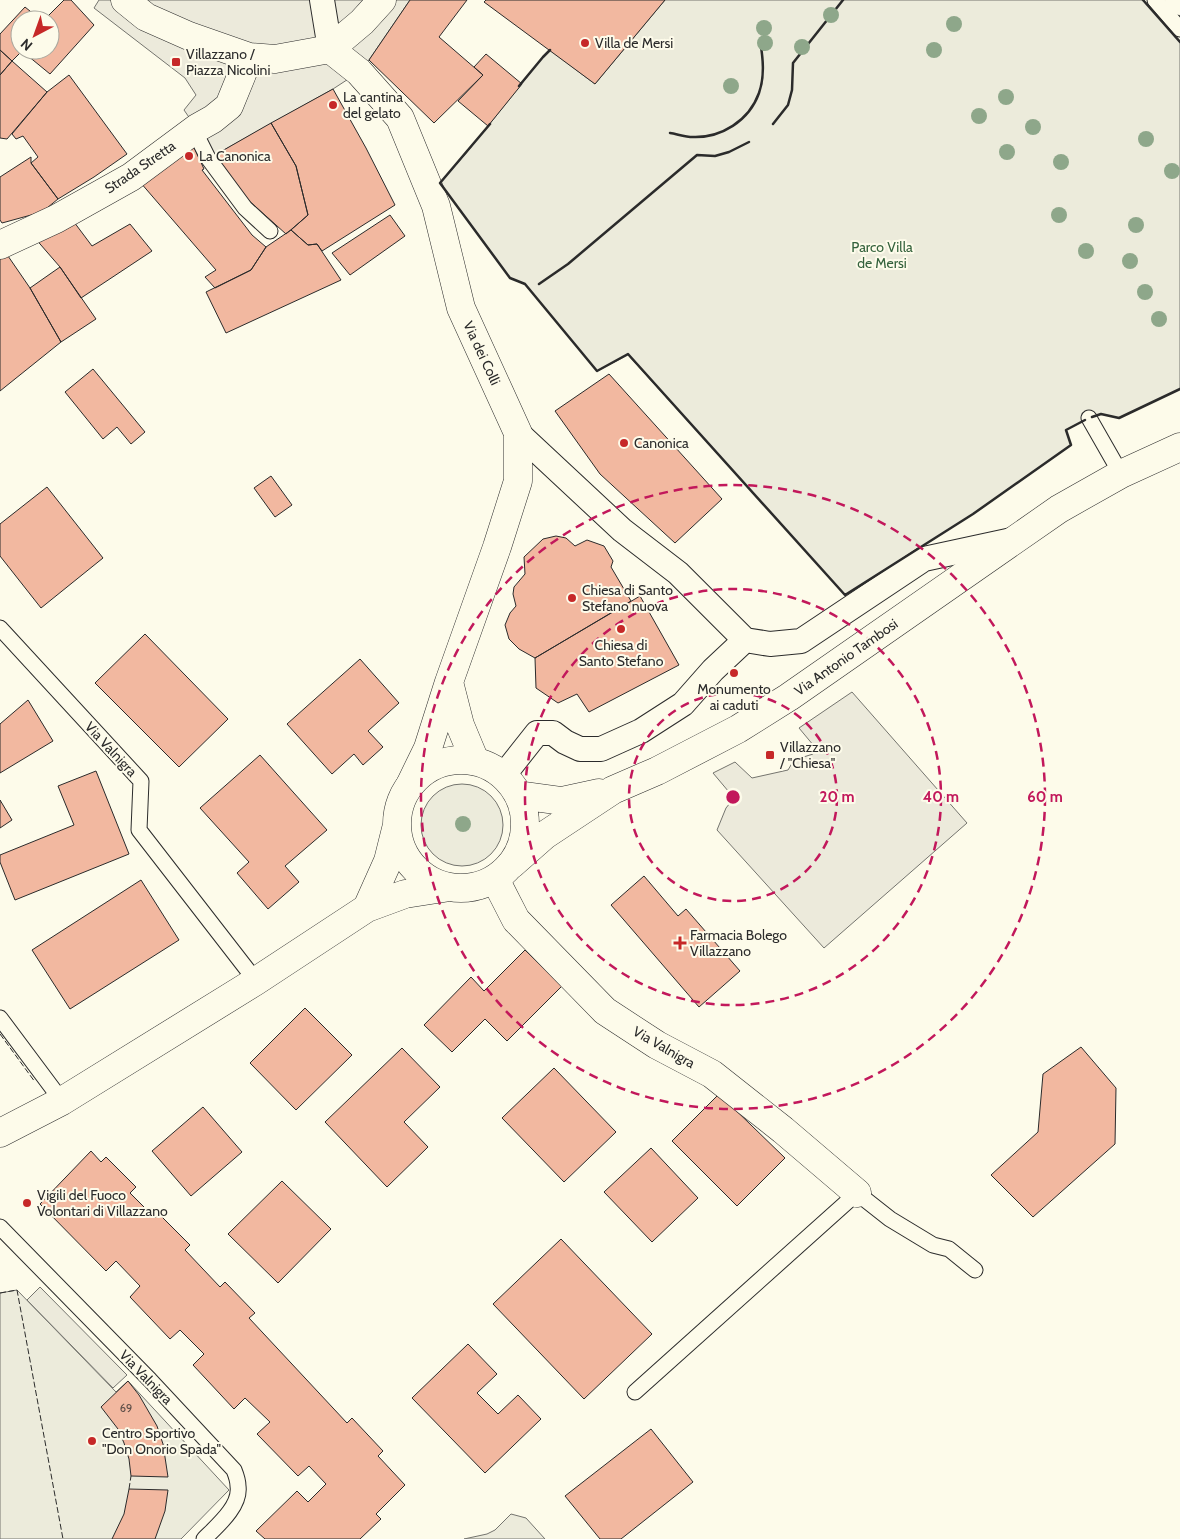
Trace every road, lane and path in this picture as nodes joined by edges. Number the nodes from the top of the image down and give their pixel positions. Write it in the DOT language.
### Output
graph roads {
  1 [pos="124,0"];
  2 [pos="322,0"];
  3 [pos="382,0"];
  4 [pos="1155,0"];
  5 [pos="1180,28"];
  6 [pos="330,49"];
  7 [pos="249,57"];
  8 [pos="194,130"];
  9 [pos="270,231"];
  10 [pos="2,239"];
  11 [pos="1089,418"];
  12 [pos="518,433"];
  13 [pos="1180,447"];
  14 [pos="1121,474"];
  15 [pos="1016,539"];
  16 [pos="0,628"];
  17 [pos="745,640"];
  18 [pos="449,682"];
  19 [pos="475,761"];
  20 [pos="410,785"];
  21 [pos="511,785"];
  22 [pos="613,790"];
  23 [pos="397,824"];
  24 [pos="503,872"];
  25 [pos="450,887"];
  26 [pos="367,908"];
  27 [pos="256,981"];
  28 [pos="0,1018"];
  29 [pos="62,1101"];
  30 [pos="0,1133"];
  31 [pos="857,1192"];
  32 [pos="0,1228"];
  33 [pos="975,1270"];
  34 [pos="636,1392"];
  35 [pos="204,1539"];
  1 -- 7 [label="street"];
  2 -- 6 [label="street"];
  3 -- 6 [label="street"];
  4 -- 5 [label="lane"];
  6 -- 7 [label="street"];
  6 -- 12 [label="street, Via dei Colli"];
  7 -- 8 [label="street, Strada Stretta"];
  8 -- 9 [label="lane"];
  8 -- 10 [label="street, Strada Stretta"];
  11 -- 14 [label="lane"];
  12 -- 17 [label="street"];
  12 -- 18 [label="street, Via dei Colli"];
  13 -- 14 [label="street, Via Antonio Tambosi"];
  14 -- 15 [label="street, Via Antonio Tambosi"];
  15 -- 17 [label="street"];
  15 -- 22 [label="street, Via Antonio Tambosi"];
  16 -- 27 [label="lane, Via Valnigra"];
  17 -- 21 [label="street"];
  18 -- 19 [label="street"];
  18 -- 20 [label="street, Via dei Colli"];
  19 -- 20 [label="street"];
  19 -- 21 [label="street"];
  20 -- 23 [label="street"];
  21 -- 22 [label="street"];
  21 -- 24 [label="street"];
  22 -- 24 [label="street, Via Antonio Tambosi"];
  23 -- 25 [label="street"];
  23 -- 26 [label="street"];
  24 -- 25 [label="street"];
  24 -- 31 [label="street, Via Valnigra"];
  25 -- 26 [label="street"];
  26 -- 27 [label="street"];
  27 -- 29 [label="street"];
  28 -- 29 [label="lane"];
  29 -- 30 [label="street"];
  31 -- 33 [label="lane, Via Valnigra"];
  31 -- 34 [label="lane"];
  32 -- 35 [label="lane, Via Valnigra"];
}
